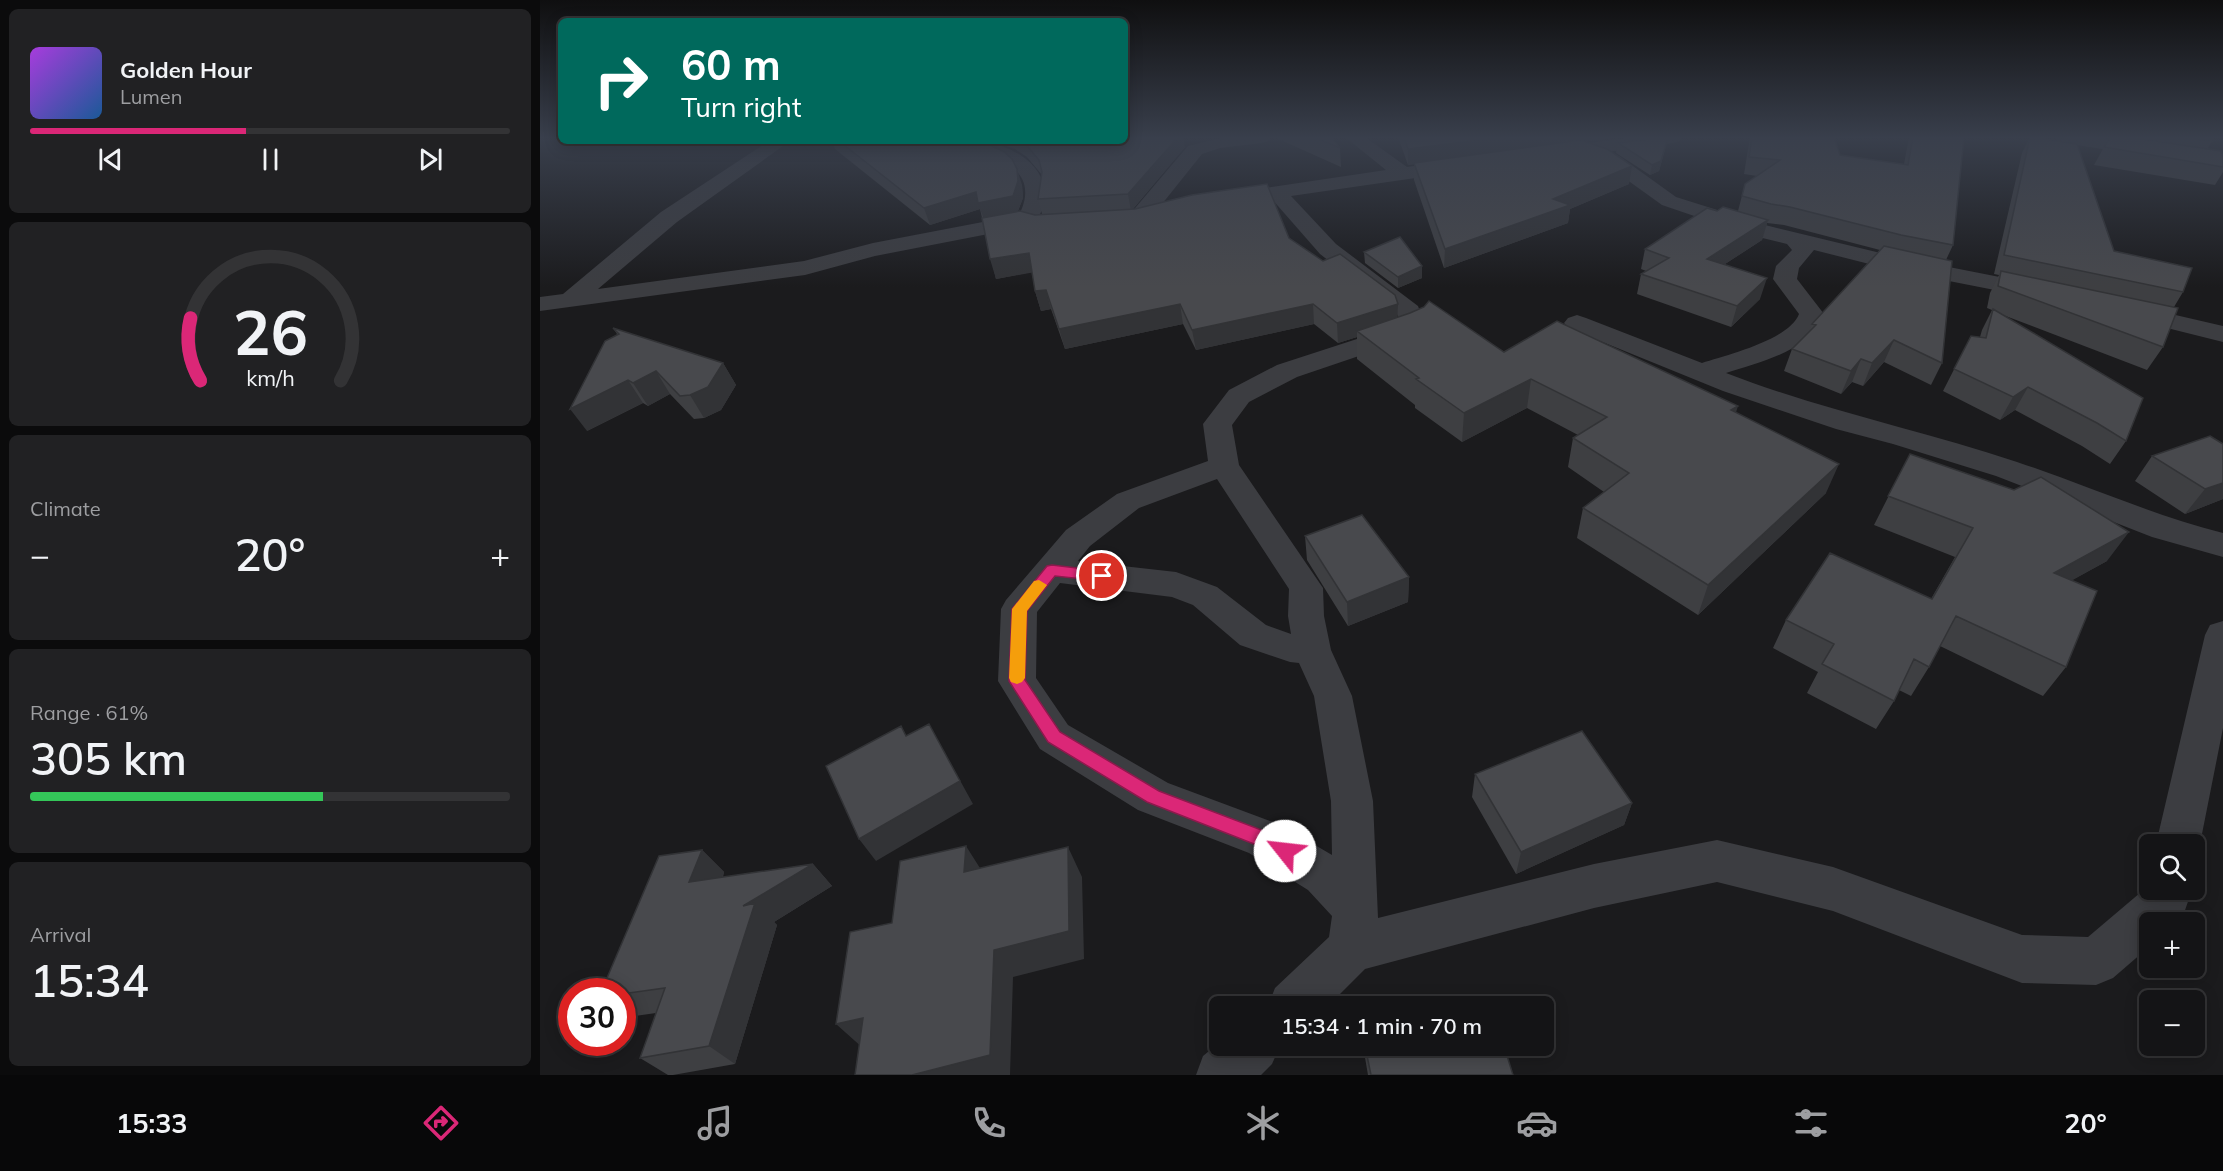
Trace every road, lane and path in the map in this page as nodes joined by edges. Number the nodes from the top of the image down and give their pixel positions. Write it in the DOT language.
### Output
graph roads {
  1 [pos="713,187"];
  2 [pos="1035,187"];
  3 [pos="1164,187"];
  4 [pos="1302,187"];
  5 [pos="1650,187"];
  6 [pos="1275,191"];
  7 [pos="1240,197"];
  8 [pos="1171,211"];
  9 [pos="1138,219"];
  10 [pos="1027,220"];
  11 [pos="1116,220"];
  12 [pos="1084,222"];
  13 [pos="1796,241"];
  14 [pos="2062,297"];
  15 [pos="569,301"];
  16 [pos="540,304"];
  17 [pos="2106,306"];
  18 [pos="1577,322"];
  19 [pos="2223,334"];
  20 [pos="1700,372"];
  21 [pos="1224,466"];
  22 [pos="2223,545"];
  23 [pos="1052,570"];
  24 [pos="2223,634"];
  25 [pos="1312,650"];
  26 [pos="2180,834"];
  27 [pos="2167,900"];
  28 [pos="1353,929"];
  29 [pos="1301,996"];
  30 [pos="1243,1056"];
  31 [pos="1222,1075"];
  1 -- 15 [label="street"];
  2 -- 10 [label="street"];
  3 -- 9 [label="street"];
  4 -- 6 [label="street"];
  5 -- 13 [label="street"];
  6 -- 7 [label="street"];
  6 -- 21 [label="street"];
  8 -- 9 [label="street"];
  9 -- 11 [label="street"];
  10 -- 12 [label="street"];
  10 -- 15 [label="street"];
  13 -- 14 [label="street"];
  13 -- 20 [label="street"];
  15 -- 16 [label="street"];
  17 -- 19 [label="street"];
  18 -- 20 [label="street"];
  20 -- 22 [label="street"];
  21 -- 23 [label="street"];
  21 -- 25 [label="street"];
  23 -- 25 [label="street"];
  23 -- 28 [label="street"];
  24 -- 26 [label="street"];
  25 -- 28 [label="street"];
  27 -- 28 [label="street"];
  28 -- 29 [label="street"];
  30 -- 31 [label="street"];
}
